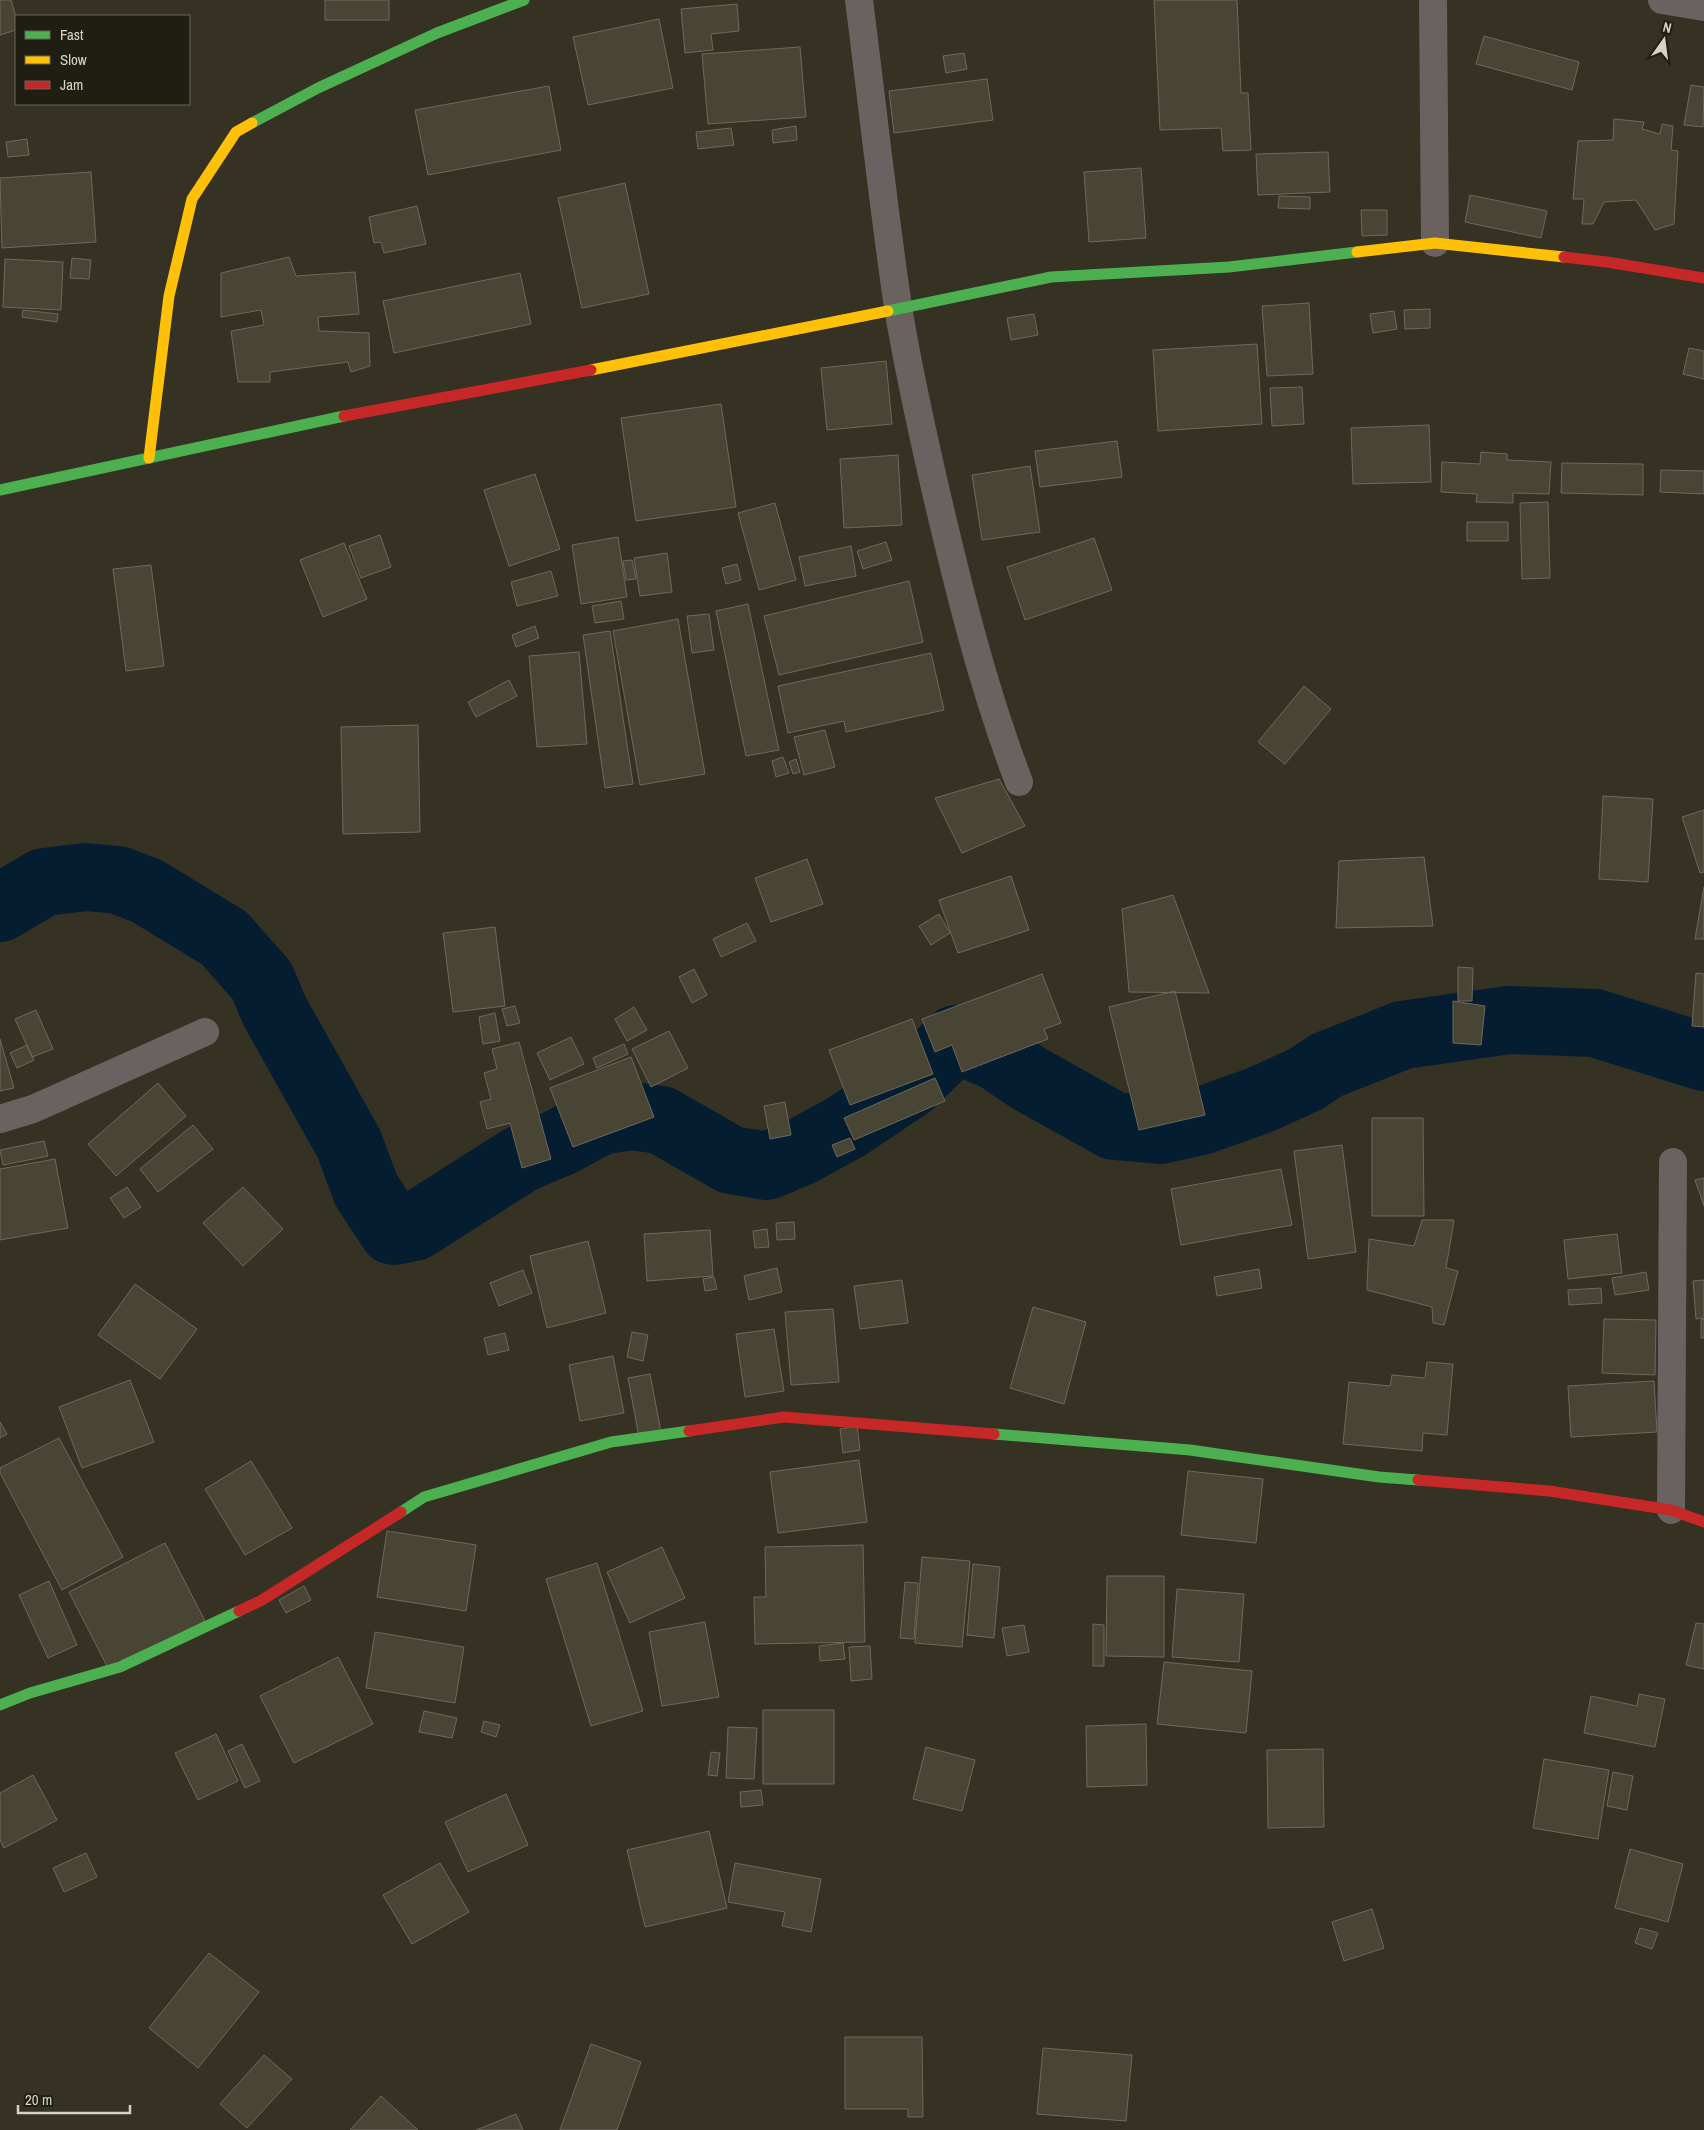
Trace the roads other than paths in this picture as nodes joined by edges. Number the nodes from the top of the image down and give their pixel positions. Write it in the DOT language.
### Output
graph roads {
  1 [pos="524,0"];
  2 [pos="859,0"];
  3 [pos="1433,0"];
  4 [pos="1662,0"];
  5 [pos="1704,6"];
  6 [pos="1434,243"];
  7 [pos="1704,278"];
  8 [pos="898,308"];
  9 [pos="149,458"];
  10 [pos="0,490"];
  11 [pos="1019,782"];
  12 [pos="205,1032"];
  13 [pos="0,1118"];
  14 [pos="1673,1162"];
  15 [pos="1671,1510"];
  16 [pos="1704,1522"];
  17 [pos="0,1705"];
  1 -- 9 [label="street"];
  2 -- 8 [label="street"];
  3 -- 6 [label="street"];
  4 -- 5 [label="street"];
  6 -- 7 [label="street"];
  6 -- 8 [label="street"];
  8 -- 9 [label="street"];
  8 -- 11 [label="street"];
  9 -- 10 [label="street"];
  12 -- 13 [label="street"];
  14 -- 15 [label="street"];
  15 -- 16 [label="street"];
  15 -- 17 [label="street"];
}
